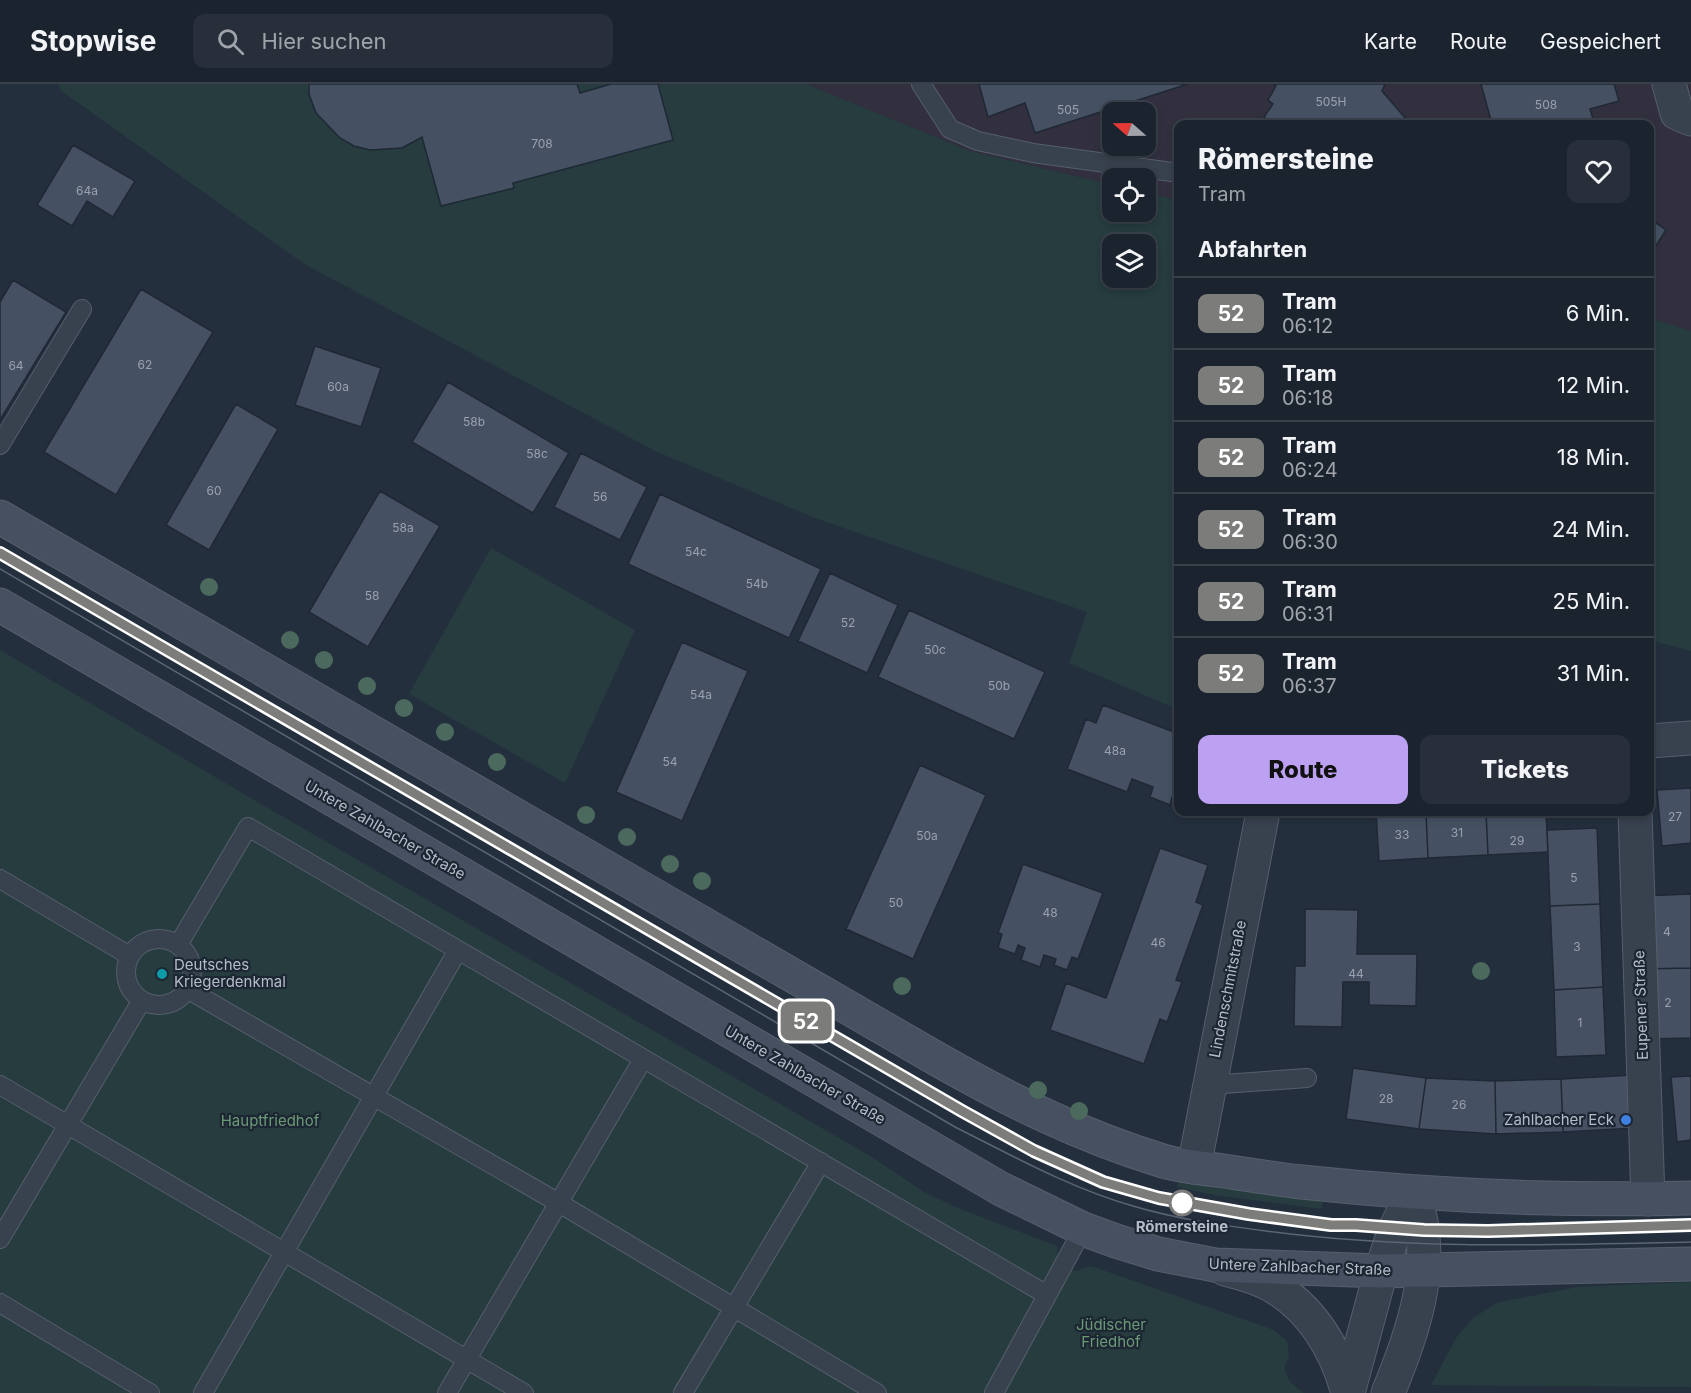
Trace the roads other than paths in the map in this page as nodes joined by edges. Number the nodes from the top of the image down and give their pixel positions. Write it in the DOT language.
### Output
graph roads {
  1 [pos="921,84"];
  2 [pos="1174,172"];
  3 [pos="82,309"];
  4 [pos="0,445"];
  5 [pos="0,517"];
  6 [pos="0,605"];
  7 [pos="1691,738"];
  8 [pos="1654,741"];
  9 [pos="1262,816"];
  10 [pos="1635,816"];
  11 [pos="0,879"];
  12 [pos="178,945"];
  13 [pos="458,950"];
  14 [pos="130,956"];
  15 [pos="187,989"];
  16 [pos="142,1000"];
  17 [pos="643,1059"];
  18 [pos="1307,1078"];
  19 [pos="0,1085"];
  20 [pos="1209,1085"];
  21 [pos="372,1096"];
  22 [pos="68,1125"];
  23 [pos="821,1162"];
  24 [pos="1194,1167"];
  25 [pos="1413,1193"];
  26 [pos="1691,1198"];
  27 [pos="1648,1199"];
  28 [pos="559,1203"];
  29 [pos="1083,1229"];
  30 [pos="0,1239"];
  31 [pos="283,1253"];
  32 [pos="1691,1264"];
  33 [pos="1215,1265"];
  34 [pos="1424,1270"];
  35 [pos="1381,1271"];
  36 [pos="1047,1295"];
  37 [pos="0,1304"];
  38 [pos="734,1307"];
  39 [pos="467,1360"];
  40 [pos="150,1393"];
  41 [pos="203,1393"];
  42 [pos="447,1393"];
  43 [pos="524,1393"];
  44 [pos="684,1393"];
  45 [pos="878,1393"];
  46 [pos="994,1393"];
  47 [pos="1348,1393"];
  48 [pos="1388,1393"];
  1 -- 2 [label="lane"];
  3 -- 4 [label="lane"];
  5 -- 24 [label="street"];
  6 -- 29 [label="street, Untere Zahlbacher Straße"];
  7 -- 8 [label="street"];
  9 -- 20 [label="street, Lindenschmitstraße"];
  10 -- 27 [label="street, Eupener Straße"];
  11 -- 14 [label="lane"];
  12 -- 13 [label="lane"];
  12 -- 14 [label="lane"];
  12 -- 15 [label="lane"];
  13 -- 17 [label="lane"];
  13 -- 21 [label="lane"];
  14 -- 16 [label="lane"];
  15 -- 16 [label="lane"];
  15 -- 21 [label="lane"];
  16 -- 22 [label="lane"];
  17 -- 23 [label="lane"];
  17 -- 28 [label="lane"];
  18 -- 20 [label="lane"];
  19 -- 22 [label="lane"];
  20 -- 24 [label="street, Lindenschmitstraße"];
  21 -- 28 [label="lane"];
  21 -- 31 [label="lane"];
  22 -- 30 [label="lane"];
  22 -- 31 [label="lane"];
  23 -- 36 [label="lane"];
  23 -- 38 [label="lane"];
  24 -- 25 [label="street"];
  25 -- 27 [label="street"];
  25 -- 34 [label="street"];
  25 -- 35 [label="street"];
  26 -- 27 [label="street"];
  28 -- 38 [label="lane"];
  28 -- 39 [label="lane"];
  29 -- 33 [label="street, Untere Zahlbacher Straße"];
  29 -- 36 [label="lane"];
  31 -- 39 [label="lane"];
  31 -- 41 [label="lane"];
  32 -- 34 [label="street, Untere Zahlbacher Straße"];
  33 -- 35 [label="street, Untere Zahlbacher Straße"];
  33 -- 47 [label="street"];
  34 -- 35 [label="street, Untere Zahlbacher Straße"];
  34 -- 48 [label="street"];
  35 -- 47 [label="street"];
  36 -- 46 [label="lane"];
  37 -- 40 [label="lane"];
  38 -- 44 [label="lane"];
  38 -- 45 [label="lane"];
  39 -- 42 [label="lane"];
  39 -- 43 [label="lane"];
}
